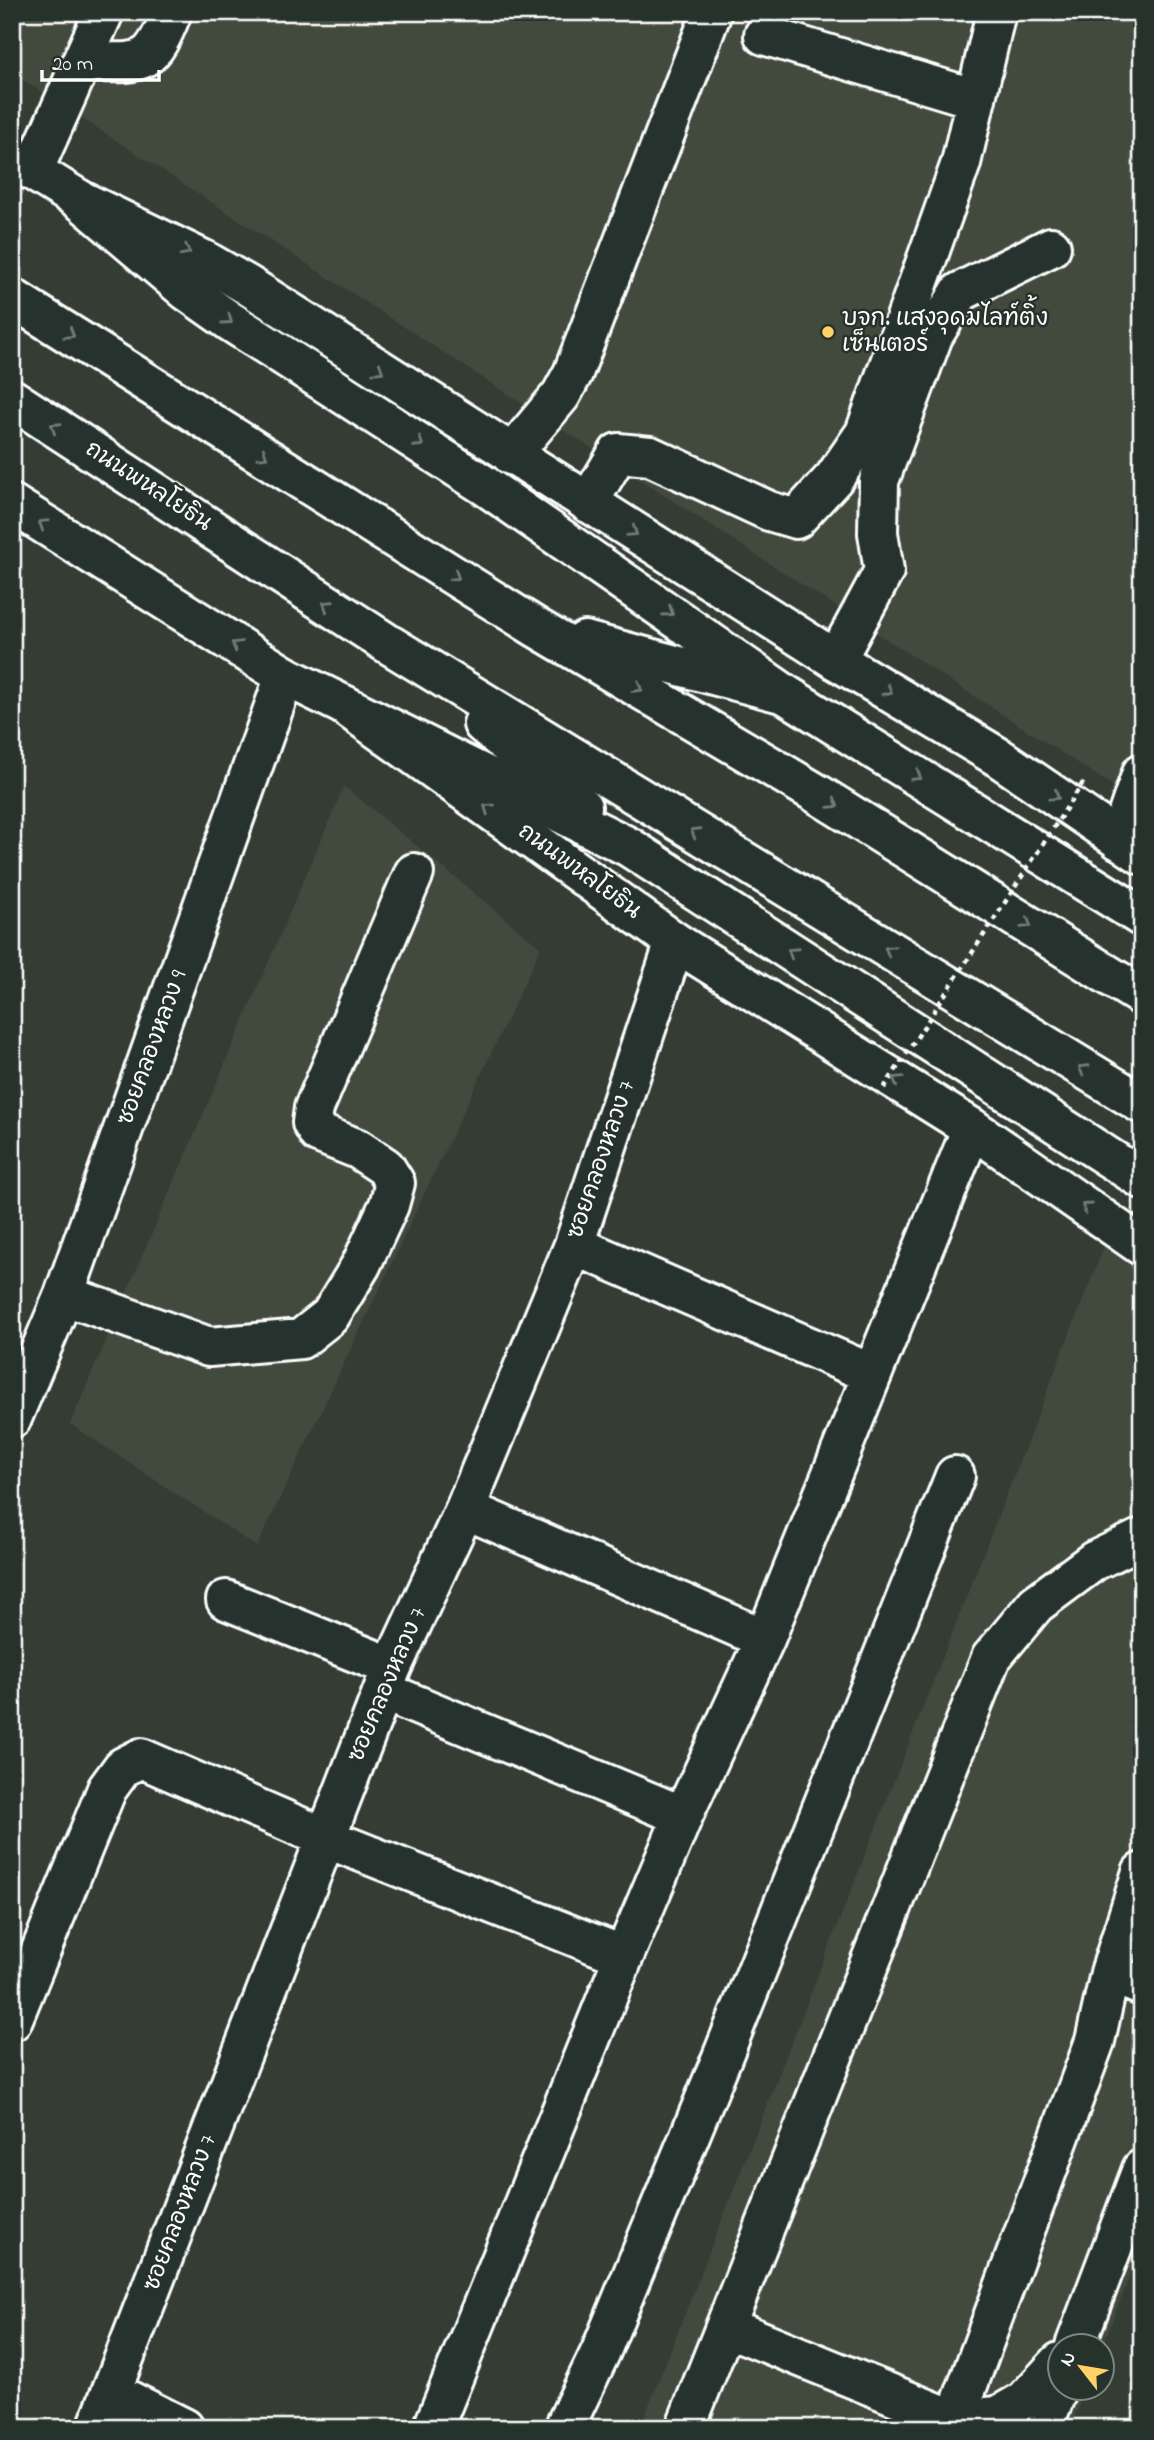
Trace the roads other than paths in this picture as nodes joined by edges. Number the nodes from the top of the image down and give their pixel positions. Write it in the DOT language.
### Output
graph roads {
  1 [pos="104,12"];
  2 [pos="172,12"];
  3 [pos="712,12"];
  4 [pos="991,14"];
  5 [pos="764,35"];
  6 [pos="84,62"];
  7 [pos="976,99"];
  8 [pos="22,165"];
  9 [pos="80,200"];
  10 [pos="1051,247"];
  11 [pos="12,298"];
  12 [pos="12,399"];
  13 [pos="511,455"];
  14 [pos="588,503"];
  15 [pos="12,504"];
  16 [pos="537,628"];
  17 [pos="385,642"];
  18 [pos="836,660"];
  19 [pos="285,676"];
  20 [pos="785,694"];
  21 [pos="344,705"];
  22 [pos="1142,773"];
  23 [pos="629,847"];
  24 [pos="1130,848"];
  25 [pos="414,873"];
  26 [pos="1134,912"];
  27 [pos="676,942"];
  28 [pos="1142,996"];
  29 [pos="1142,1104"];
  30 [pos="972,1128"];
  31 [pos="1142,1179"];
  32 [pos="574,1245"];
  33 [pos="1142,1246"];
  34 [pos="65,1295"];
  35 [pos="873,1374"];
  36 [pos="12,1418"];
  37 [pos="955,1476"];
  38 [pos="465,1509"];
  39 [pos="1142,1538"];
  40 [pos="226,1600"];
  41 [pos="765,1639"];
  42 [pos="388,1679"];
  43 [pos="682,1816"];
  44 [pos="326,1838"];
  45 [pos="1142,1872"];
  46 [pos="624,1956"];
  47 [pos="1126,1979"];
  48 [pos="12,2021"];
  49 [pos="1142,2169"];
  50 [pos="727,2327"];
  51 [pos="1079,2332"];
  52 [pos="1046,2376"];
  53 [pos="112,2392"];
  54 [pos="1052,2402"];
  55 [pos="955,2420"];
  56 [pos="97,2428"];
  57 [pos="184,2428"];
  58 [pos="433,2428"];
  59 [pos="564,2428"];
  60 [pos="685,2428"];
  61 [pos="1042,2428"];
  1 -- 6 [label="main road"];
  2 -- 6 [label="main road"];
  3 -- 13 [label="main road"];
  4 -- 7 [label="main road"];
  5 -- 7 [label="main road"];
  6 -- 8 [label="main road"];
  7 -- 14 [label="main road"];
  8 -- 9 [label="main road"];
  9 -- 13 [label="main road, one-way"];
  9 -- 20 [label="main road, one-way"];
  10 -- 18 [label="main road"];
  11 -- 16 [label="main road, one-way"];
  17 -- 12 [label="main road, ถนนพหลโยธิน, one-way"];
  13 -- 14 [label="main road"];
  14 -- 18 [label="main road, one-way"];
  19 -- 15 [label="main road, ถนนพหลโยธิน, one-way"];
  16 -- 20 [label="main road"];
  16 -- 28 [label="main road, one-way"];
  17 -- 23 [label="main road"];
  29 -- 17 [label="main road, ถนนพหลโยธิน, one-way"];
  18 -- 24 [label="main road, one-way"];
  19 -- 21 [label="main road, ถนนพหลโยธิน"];
  19 -- 34 [label="main road, ซอยคลองหลวง 9"];
  20 -- 26 [label="main road, one-way"];
  21 -- 23 [label="main road"];
  27 -- 21 [label="main road, ถนนพหลโยธิน, one-way"];
  22 -- 24 [label="main road"];
  31 -- 23 [label="main road, one-way"];
  25 -- 34 [label="main road"];
  30 -- 27 [label="main road, ถนนพหลโยธิน, one-way"];
  27 -- 32 [label="main road, ซอยคลองหลวง 7"];
  33 -- 30 [label="main road, ถนนพหลโยธิน, one-way"];
  30 -- 35 [label="main road"];
  32 -- 35 [label="main road"];
  32 -- 38 [label="main road, ซอยคลองหลวง 7"];
  34 -- 36 [label="main road, ซอยคลองหลวง 9"];
  35 -- 41 [label="main road"];
  37 -- 59 [label="main road"];
  38 -- 41 [label="main road"];
  38 -- 42 [label="main road, ซอยคลองหลวง 7"];
  39 -- 50 [label="main road"];
  40 -- 42 [label="main road"];
  41 -- 43 [label="main road"];
  42 -- 43 [label="main road"];
  42 -- 44 [label="main road, ซอยคลองหลวง 7"];
  43 -- 46 [label="main road"];
  44 -- 46 [label="main road"];
  44 -- 48 [label="main road"];
  44 -- 53 [label="main road, ซอยคลองหลวง 7"];
  45 -- 47 [label="main road"];
  46 -- 58 [label="main road"];
  47 -- 55 [label="main road"];
  49 -- 51 [label="main road"];
  50 -- 55 [label="main road"];
  50 -- 60 [label="main road"];
  52 -- 55 [label="main road"];
  53 -- 56 [label="main road, ซอยคลองหลวง 7"];
  53 -- 57 [label="main road"];
  54 -- 61 [label="main road"];
}
